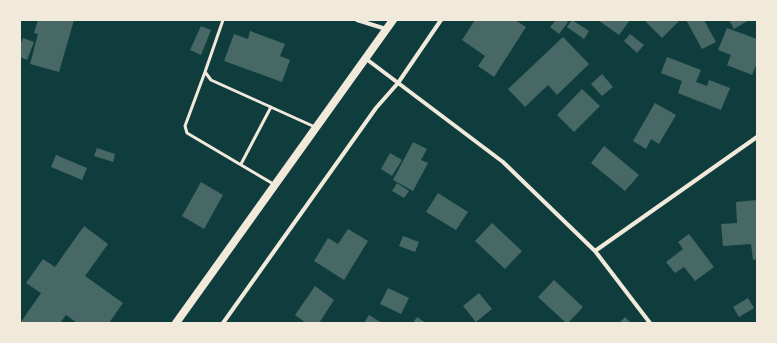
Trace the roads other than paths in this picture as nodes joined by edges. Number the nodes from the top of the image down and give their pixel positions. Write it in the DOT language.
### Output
graph roads {
  1 [pos="223,20"];
  2 [pos="357,20"];
  3 [pos="393,20"];
  4 [pos="441,20"];
  5 [pos="386,29"];
  6 [pos="365,58"];
  7 [pos="205,72"];
  8 [pos="398,83"];
  9 [pos="271,107"];
  10 [pos="315,127"];
  11 [pos="757,137"];
  12 [pos="241,164"];
  13 [pos="275,185"];
  14 [pos="595,251"];
  15 [pos="176,323"];
  16 [pos="223,323"];
  17 [pos="650,323"];
  1 -- 7 [label="lane"];
  2 -- 5 [label="street"];
  3 -- 5 [label="main road"];
  4 -- 8 [label="street"];
  5 -- 6 [label="main road"];
  6 -- 8 [label="street"];
  6 -- 10 [label="main road"];
  7 -- 9 [label="lane"];
  7 -- 12 [label="lane"];
  8 -- 14 [label="street"];
  8 -- 16 [label="street"];
  9 -- 10 [label="lane"];
  9 -- 12 [label="lane"];
  10 -- 13 [label="main road"];
  11 -- 14 [label="street"];
  12 -- 13 [label="lane"];
  13 -- 15 [label="main road"];
  14 -- 17 [label="street"];
}
